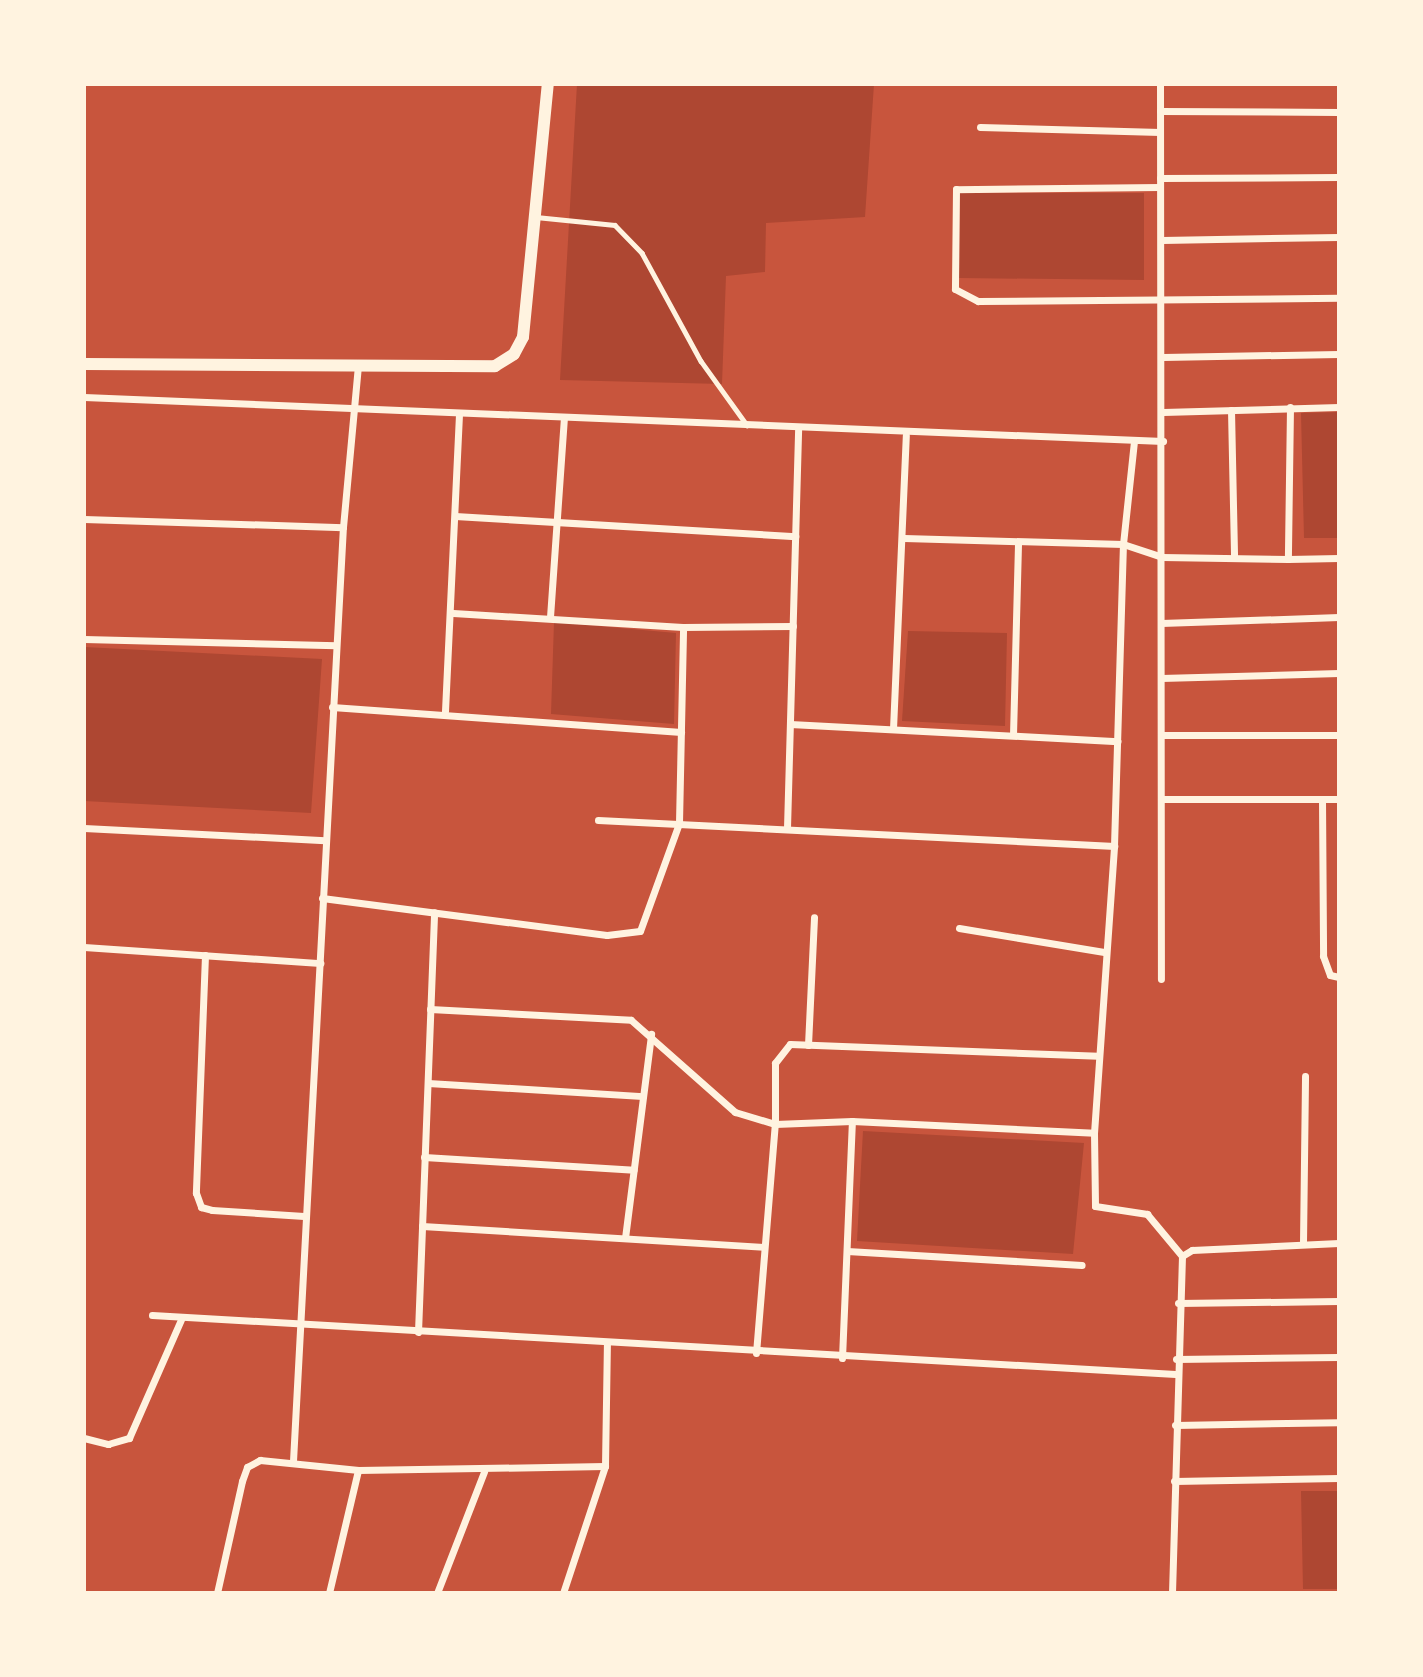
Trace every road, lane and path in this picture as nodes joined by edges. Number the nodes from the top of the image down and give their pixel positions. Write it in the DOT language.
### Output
graph roads {
  1 [pos="548,84"];
  2 [pos="1160,84"];
  3 [pos="1160,111"];
  4 [pos="1339,112"];
  5 [pos="980,127"];
  6 [pos="1160,132"];
  7 [pos="1339,177"];
  8 [pos="1160,178"];
  9 [pos="1160,187"];
  10 [pos="535,217"];
  11 [pos="1339,237"];
  12 [pos="1162,240"];
  13 [pos="1339,298"];
  14 [pos="1163,300"];
  15 [pos="1339,354"];
  16 [pos="1163,357"];
  17 [pos="84,364"];
  18 [pos="358,365"];
  19 [pos="84,397"];
  20 [pos="1290,407"];
  21 [pos="1339,407"];
  22 [pos="356,410"];
  23 [pos="1231,410"];
  24 [pos="1163,412"];
  25 [pos="458,413"];
  26 [pos="564,418"];
  27 [pos="747,425"];
  28 [pos="798,427"];
  29 [pos="906,435"];
  30 [pos="1134,441"];
  31 [pos="1163,441"];
  32 [pos="456,516"];
  33 [pos="84,519"];
  34 [pos="557,523"];
  35 [pos="342,527"];
  36 [pos="795,537"];
  37 [pos="904,538"];
  38 [pos="1018,543"];
  39 [pos="1123,544"];
  40 [pos="1162,558"];
  41 [pos="1234,558"];
  42 [pos="1339,558"];
  43 [pos="1288,559"];
  44 [pos="453,613"];
  45 [pos="550,617"];
  46 [pos="1339,617"];
  47 [pos="1161,623"];
  48 [pos="793,626"];
  49 [pos="684,627"];
  50 [pos="84,639"];
  51 [pos="336,645"];
  52 [pos="1339,673"];
  53 [pos="1161,678"];
  54 [pos="332,707"];
  55 [pos="445,711"];
  56 [pos="790,724"];
  57 [pos="893,729"];
  58 [pos="681,732"];
  59 [pos="1339,734"];
  60 [pos="1013,735"];
  61 [pos="1161,735"];
  62 [pos="1118,741"];
  63 [pos="1161,799"];
  64 [pos="1322,799"];
  65 [pos="1339,799"];
  66 [pos="598,820"];
  67 [pos="678,823"];
  68 [pos="84,828"];
  69 [pos="787,828"];
  70 [pos="325,840"];
  71 [pos="1114,846"];
  72 [pos="322,898"];
  73 [pos="434,912"];
  74 [pos="814,917"];
  75 [pos="959,928"];
  76 [pos="84,947"];
  77 [pos="1104,952"];
  78 [pos="205,955"];
  79 [pos="320,963"];
  80 [pos="1339,977"];
  81 [pos="1161,979"];
  82 [pos="430,1009"];
  83 [pos="651,1034"];
  84 [pos="808,1045"];
  85 [pos="1098,1056"];
  86 [pos="1305,1076"];
  87 [pos="428,1083"];
  88 [pos="643,1096"];
  89 [pos="852,1121"];
  90 [pos="775,1124"];
  91 [pos="1094,1133"];
  92 [pos="424,1157"];
  93 [pos="634,1170"];
  94 [pos="304,1216"];
  95 [pos="422,1226"];
  96 [pos="625,1238"];
  97 [pos="1303,1243"];
  98 [pos="1339,1243"];
  99 [pos="763,1247"];
  100 [pos="847,1251"];
  101 [pos="1182,1256"];
  102 [pos="1082,1265"];
  103 [pos="1339,1301"];
  104 [pos="1178,1303"];
  105 [pos="152,1315"];
  106 [pos="182,1317"];
  107 [pos="298,1324"];
  108 [pos="418,1332"];
  109 [pos="607,1343"];
  110 [pos="756,1353"];
  111 [pos="1339,1357"];
  112 [pos="842,1358"];
  113 [pos="1176,1359"];
  114 [pos="1175,1374"];
  115 [pos="1339,1422"];
  116 [pos="1175,1424"];
  117 [pos="84,1438"];
  118 [pos="293,1461"];
  119 [pos="605,1466"];
  120 [pos="358,1471"];
  121 [pos="484,1472"];
  122 [pos="1339,1478"];
  123 [pos="1174,1481"];
  124 [pos="217,1593"];
  125 [pos="329,1593"];
  126 [pos="437,1593"];
  127 [pos="564,1593"];
  128 [pos="1172,1593"];
  1 -- 10 [label="main road"];
  2 -- 3 [label="street"];
  3 -- 4 [label="street"];
  3 -- 6 [label="street"];
  5 -- 6 [label="street"];
  6 -- 8 [label="street"];
  7 -- 8 [label="street"];
  8 -- 9 [label="street"];
  9 -- 12 [label="street"];
  9 -- 14 [label="street"];
  10 -- 18 [label="main road"];
  10 -- 27 [label="lane"];
  11 -- 12 [label="street"];
  12 -- 14 [label="street"];
  13 -- 14 [label="street"];
  14 -- 16 [label="street"];
  15 -- 16 [label="street"];
  16 -- 24 [label="street"];
  17 -- 18 [label="main road"];
  18 -- 22 [label="street"];
  19 -- 22 [label="street"];
  20 -- 21 [label="street"];
  20 -- 23 [label="street"];
  20 -- 43 [label="street"];
  22 -- 25 [label="street"];
  22 -- 35 [label="street"];
  23 -- 24 [label="street"];
  23 -- 41 [label="street"];
  24 -- 31 [label="street"];
  25 -- 26 [label="street"];
  25 -- 32 [label="street"];
  26 -- 27 [label="street"];
  26 -- 34 [label="street"];
  27 -- 28 [label="street"];
  28 -- 29 [label="street"];
  28 -- 36 [label="street"];
  29 -- 30 [label="street"];
  29 -- 37 [label="street"];
  30 -- 31 [label="street"];
  30 -- 39 [label="street"];
  31 -- 40 [label="street"];
  32 -- 34 [label="street"];
  32 -- 44 [label="street"];
  33 -- 35 [label="street"];
  34 -- 36 [label="street"];
  34 -- 45 [label="street"];
  35 -- 51 [label="street"];
  36 -- 48 [label="street"];
  37 -- 38 [label="street"];
  37 -- 57 [label="street"];
  38 -- 39 [label="street"];
  38 -- 60 [label="street"];
  39 -- 40 [label="street"];
  39 -- 62 [label="street"];
  40 -- 41 [label="street"];
  40 -- 47 [label="street"];
  41 -- 43 [label="street"];
  42 -- 43 [label="street"];
  44 -- 45 [label="street"];
  44 -- 55 [label="street"];
  45 -- 49 [label="street"];
  46 -- 47 [label="street"];
  47 -- 53 [label="street"];
  48 -- 49 [label="street"];
  48 -- 56 [label="street"];
  49 -- 58 [label="street"];
  50 -- 51 [label="street"];
  51 -- 54 [label="street"];
  52 -- 53 [label="street"];
  53 -- 61 [label="street"];
  54 -- 55 [label="street"];
  54 -- 70 [label="street"];
  55 -- 58 [label="street"];
  56 -- 57 [label="street"];
  56 -- 69 [label="street"];
  57 -- 60 [label="street"];
  58 -- 67 [label="street"];
  59 -- 61 [label="street"];
  60 -- 62 [label="street"];
  61 -- 63 [label="street"];
  62 -- 71 [label="street"];
  63 -- 64 [label="street"];
  63 -- 81 [label="street"];
  64 -- 65 [label="street"];
  64 -- 80 [label="street"];
  66 -- 67 [label="street"];
  67 -- 69 [label="street"];
  67 -- 73 [label="street"];
  68 -- 70 [label="street"];
  69 -- 71 [label="street"];
  70 -- 72 [label="street"];
  71 -- 77 [label="street"];
  72 -- 73 [label="street"];
  72 -- 79 [label="street"];
  73 -- 82 [label="street"];
  74 -- 84 [label="street"];
  75 -- 77 [label="street"];
  76 -- 78 [label="street"];
  77 -- 85 [label="street"];
  78 -- 79 [label="street"];
  78 -- 94 [label="street"];
  79 -- 94 [label="street"];
  82 -- 83 [label="street"];
  82 -- 87 [label="street"];
  83 -- 88 [label="street"];
  83 -- 90 [label="street"];
  84 -- 85 [label="street"];
  84 -- 90 [label="street"];
  85 -- 91 [label="street"];
  86 -- 97 [label="street"];
  87 -- 88 [label="street"];
  87 -- 92 [label="street"];
  88 -- 93 [label="street"];
  89 -- 90 [label="street"];
  89 -- 91 [label="street"];
  89 -- 100 [label="street"];
  90 -- 99 [label="street"];
  91 -- 101 [label="street"];
  92 -- 93 [label="street"];
  92 -- 95 [label="street"];
  93 -- 96 [label="street"];
  94 -- 107 [label="street"];
  95 -- 96 [label="street"];
  95 -- 108 [label="street"];
  96 -- 99 [label="street"];
  97 -- 98 [label="street"];
  97 -- 101 [label="street"];
  99 -- 110 [label="street"];
  100 -- 102 [label="street"];
  100 -- 112 [label="street"];
  101 -- 104 [label="street"];
  103 -- 104 [label="street"];
  104 -- 113 [label="street"];
  105 -- 106 [label="street"];
  106 -- 107 [label="street"];
  106 -- 117 [label="street"];
  107 -- 108 [label="street"];
  107 -- 118 [label="street"];
  108 -- 109 [label="street"];
  109 -- 110 [label="street"];
  109 -- 119 [label="street"];
  110 -- 112 [label="street"];
  111 -- 113 [label="street"];
  112 -- 114 [label="street"];
  113 -- 114 [label="street"];
  114 -- 116 [label="street"];
  115 -- 116 [label="street"];
  116 -- 123 [label="street"];
  118 -- 120 [label="street"];
  118 -- 124 [label="street"];
  119 -- 121 [label="street"];
  119 -- 127 [label="street"];
  120 -- 121 [label="street"];
  120 -- 125 [label="street"];
  121 -- 126 [label="street"];
  122 -- 123 [label="street"];
  123 -- 128 [label="street"];
}
